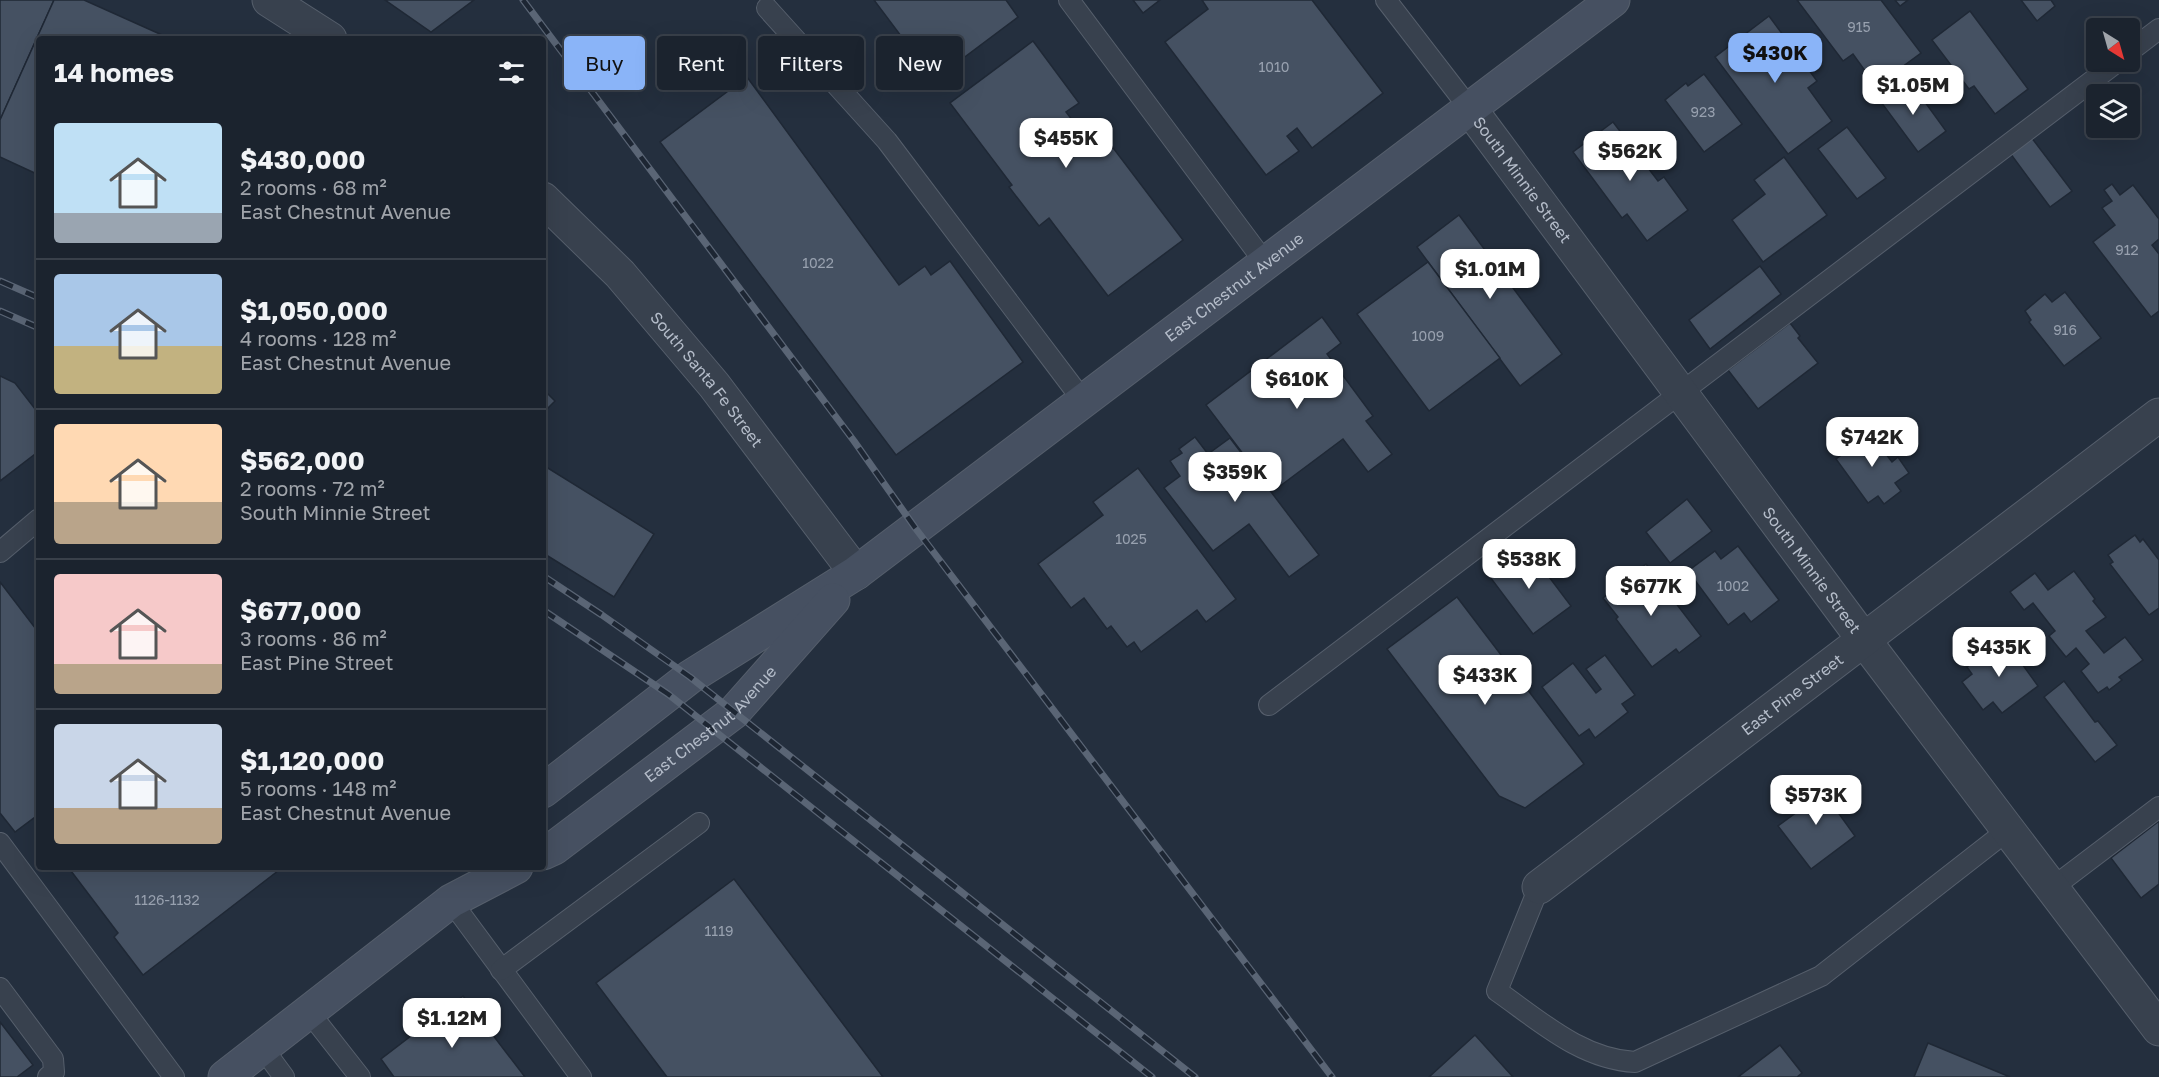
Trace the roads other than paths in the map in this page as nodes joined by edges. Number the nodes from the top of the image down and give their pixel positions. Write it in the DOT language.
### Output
graph roads {
  1 [pos="268,0"];
  2 [pos="1069,0"];
  3 [pos="1386,0"];
  4 [pos="1613,0"];
  5 [pos="767,8"];
  6 [pos="2159,29"];
  7 [pos="325,36"];
  8 [pos="2140,43"];
  9 [pos="2104,72"];
  10 [pos="1470,109"];
  11 [pos="546,202"];
  12 [pos="1266,264"];
  13 [pos="1680,393"];
  14 [pos="1084,402"];
  15 [pos="2159,415"];
  16 [pos="36,522"];
  17 [pos="0,552"];
  18 [pos="856,573"];
  19 [pos="1864,640"];
  20 [pos="1269,705"];
  21 [pos="547,779"];
  22 [pos="2159,807"];
  23 [pos="699,823"];
  24 [pos="2008,830"];
  25 [pos="0,843"];
  26 [pos="546,851"];
  27 [pos="475,870"];
  28 [pos="510,870"];
  29 [pos="1539,887"];
  30 [pos="2052,888"];
  31 [pos="451,901"];
  32 [pos="501,970"];
  33 [pos="0,988"];
  34 [pos="309,1012"];
  35 [pos="2159,1029"];
  36 [pos="262,1047"];
  37 [pos="54,1075"];
  38 [pos="174,1077"];
  39 [pos="225,1077"];
  40 [pos="284,1077"];
  41 [pos="360,1077"];
  42 [pos="581,1077"];
  1 -- 7 [label="street"];
  2 -- 12 [label="lane"];
  3 -- 10 [label="lane"];
  4 -- 10 [label="street, East Chestnut Avenue"];
  5 -- 14 [label="lane"];
  6 -- 8 [label="lane"];
  9 -- 13 [label="lane"];
  10 -- 12 [label="street, East Chestnut Avenue"];
  10 -- 13 [label="street, South Minnie Street"];
  11 -- 18 [label="street, South Santa Fe Street"];
  12 -- 14 [label="street, East Chestnut Avenue"];
  13 -- 19 [label="street, South Minnie Street"];
  13 -- 20 [label="lane"];
  14 -- 18 [label="street, East Chestnut Avenue"];
  15 -- 19 [label="street, East Pine Street"];
  16 -- 17 [label="lane"];
  18 -- 21 [label="street, East Chestnut Avenue"];
  18 -- 26 [label="street, East Chestnut Avenue"];
  19 -- 24 [label="street, South Minnie Street"];
  19 -- 29 [label="street, East Pine Street"];
  22 -- 30 [label="lane"];
  23 -- 32 [label="lane"];
  24 -- 29 [label="lane"];
  24 -- 30 [label="street, South Minnie Street"];
  25 -- 38 [label="lane"];
  27 -- 31 [label="street"];
  28 -- 31 [label="street"];
  30 -- 35 [label="street, South Minnie Street"];
  31 -- 32 [label="lane"];
  31 -- 34 [label="street"];
  32 -- 42 [label="lane"];
  33 -- 37 [label="lane"];
  34 -- 36 [label="street"];
  34 -- 41 [label="lane"];
  36 -- 39 [label="street"];
  36 -- 40 [label="lane"];
}
